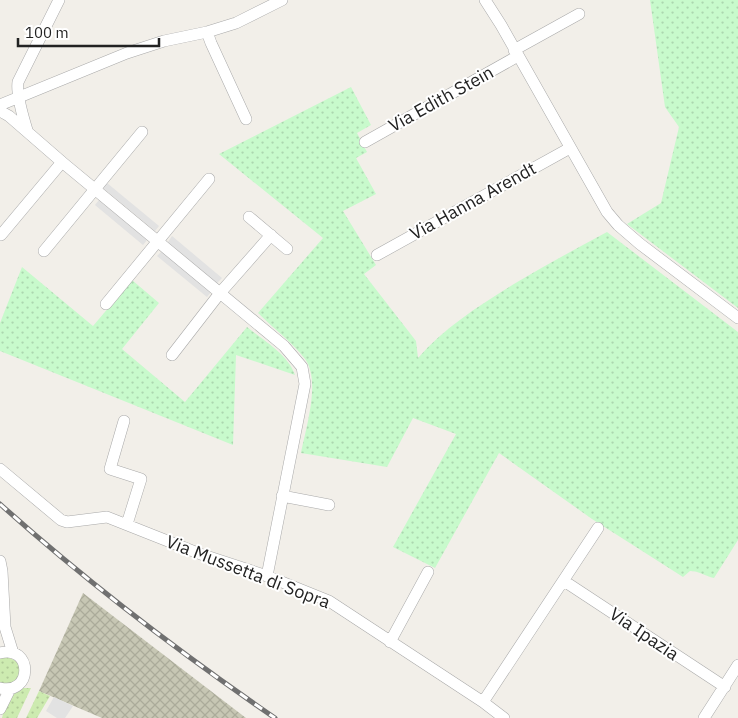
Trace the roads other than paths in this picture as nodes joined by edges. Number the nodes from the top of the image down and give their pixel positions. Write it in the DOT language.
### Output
graph roads {
  1 [pos="59,0"];
  2 [pos="282,0"];
  3 [pos="485,0"];
  4 [pos="579,14"];
  5 [pos="207,32"];
  6 [pos="516,53"];
  7 [pos="20,98"];
  8 [pos="0,105"];
  9 [pos="0,111"];
  10 [pos="246,119"];
  11 [pos="28,131"];
  12 [pos="142,132"];
  13 [pos="365,142"];
  14 [pos="570,148"];
  15 [pos="62,162"];
  16 [pos="209,179"];
  17 [pos="95,190"];
  18 [pos="249,217"];
  19 [pos="1,235"];
  20 [pos="271,235"];
  21 [pos="157,241"];
  22 [pos="287,249"];
  23 [pos="44,251"];
  24 [pos="377,255"];
  25 [pos="220,293"];
  26 [pos="106,304"];
  27 [pos="738,318"];
  28 [pos="172,355"];
  29 [pos="124,421"];
  30 [pos="0,469"];
  31 [pos="282,496"];
  32 [pos="329,505"];
  33 [pos="127,524"];
  34 [pos="598,528"];
  35 [pos="0,561"];
  36 [pos="428,572"];
  37 [pos="267,576"];
  38 [pos="564,580"];
  39 [pos="5,627"];
  40 [pos="390,642"];
  41 [pos="0,643"];
  42 [pos="0,653"];
  43 [pos="13,653"];
  44 [pos="738,665"];
  45 [pos="725,687"];
  46 [pos="5,688"];
  47 [pos="483,702"];
  48 [pos="0,709"];
  49 [pos="504,718"];
  50 [pos="704,718"];
  1 -- 7 [label="street"];
  2 -- 5 [label="street"];
  3 -- 6 [label="street"];
  4 -- 6 [label="street, Via Edith Stein"];
  5 -- 7 [label="street"];
  5 -- 10 [label="street"];
  6 -- 13 [label="street, Via Edith Stein"];
  6 -- 14 [label="street"];
  7 -- 8 [label="street"];
  7 -- 11 [label="street"];
  9 -- 11 [label="street"];
  11 -- 15 [label="street"];
  12 -- 17 [label="street"];
  14 -- 24 [label="street, Via Hanna Arendt"];
  14 -- 27 [label="street"];
  15 -- 17 [label="street"];
  15 -- 19 [label="street"];
  16 -- 21 [label="street"];
  17 -- 21 [label="street"];
  17 -- 23 [label="street"];
  18 -- 20 [label="street"];
  20 -- 22 [label="street"];
  20 -- 25 [label="street"];
  21 -- 25 [label="street"];
  21 -- 26 [label="street"];
  25 -- 28 [label="street"];
  25 -- 31 [label="street"];
  29 -- 33 [label="street"];
  30 -- 33 [label="street, Via Mussetta di Sopra"];
  31 -- 32 [label="street"];
  31 -- 37 [label="street"];
  33 -- 37 [label="street, Via Mussetta di Sopra"];
  34 -- 38 [label="street"];
  35 -- 39 [label="street"];
  36 -- 40 [label="street"];
  37 -- 40 [label="street, Via Mussetta di Sopra"];
  38 -- 45 [label="street, Via Ipazia"];
  38 -- 47 [label="street"];
  39 -- 41 [label="street"];
  39 -- 43 [label="street"];
  40 -- 47 [label="street, Via Mussetta di Sopra"];
  42 -- 43 [label="street"];
  43 -- 46 [label="street"];
  44 -- 45 [label="street"];
  45 -- 50 [label="street"];
  46 -- 48 [label="street"];
  47 -- 49 [label="street, Via Mussetta di Sopra"];
}
